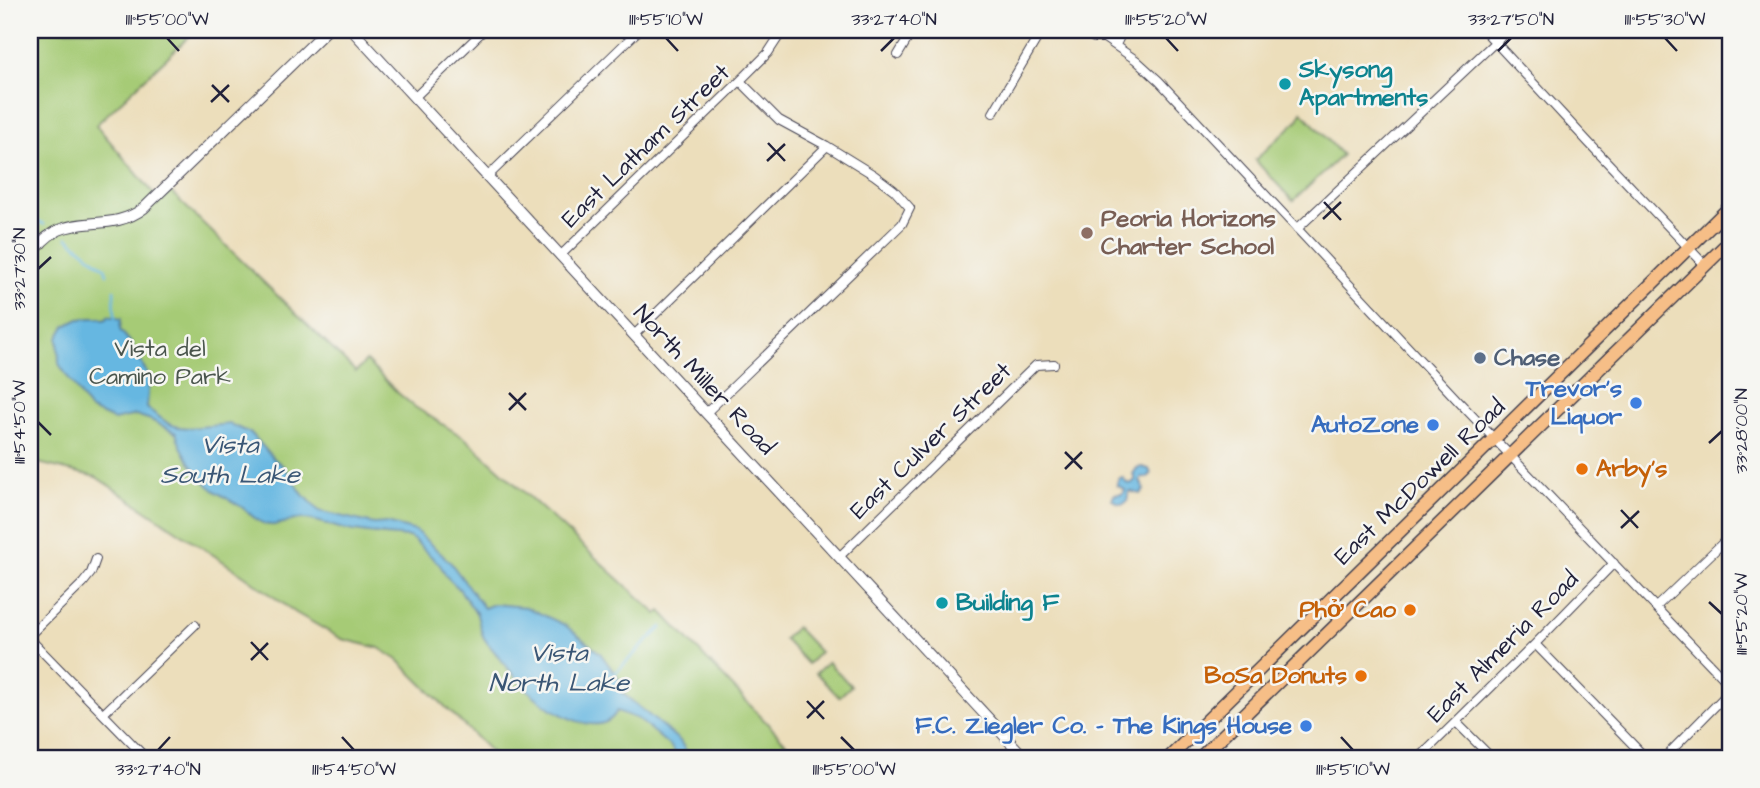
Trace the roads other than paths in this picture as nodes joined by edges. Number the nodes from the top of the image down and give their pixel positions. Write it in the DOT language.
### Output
graph roads {
  1 [pos="327,30"];
  2 [pos="352,30"];
  3 [pos="484,30"];
  4 [pos="639,30"];
  5 [pos="783,30"];
  6 [pos="913,30"];
  7 [pos="1042,30"];
  8 [pos="1081,30"];
  9 [pos="1124,30"];
  10 [pos="1484,30"];
  11 [pos="1508,30"];
  12 [pos="1101,34"];
  13 [pos="1495,42"];
  14 [pos="1116,45"];
  15 [pos="898,55"];
  16 [pos="740,81"];
  17 [pos="414,98"];
  18 [pos="993,113"];
  19 [pos="827,146"];
  20 [pos="487,177"];
  21 [pos="1730,207"];
  22 [pos="1297,229"];
  23 [pos="1730,241"];
  24 [pos="1689,247"];
  25 [pos="560,256"];
  26 [pos="30,257"];
  27 [pos="1705,265"];
  28 [pos="634,335"];
  29 [pos="1054,364"];
  30 [pos="706,413"];
  31 [pos="1494,439"];
  32 [pos="1510,455"];
  33 [pos="1730,536"];
  34 [pos="839,557"];
  35 [pos="96,559"];
  36 [pos="1614,563"];
  37 [pos="1657,607"];
  38 [pos="195,625"];
  39 [pos="30,637"];
  40 [pos="1535,644"];
  41 [pos="1730,685"];
  42 [pos="1730,691"];
  43 [pos="103,714"];
  44 [pos="1456,722"];
  45 [pos="146,758"];
  46 [pos="1025,758"];
  47 [pos="1169,758"];
  48 [pos="1200,758"];
  49 [pos="1419,758"];
  50 [pos="1492,758"];
  51 [pos="1646,758"];
  52 [pos="1664,758"];
  1 -- 26 [label="street"];
  2 -- 17 [label="street, North Miller Road"];
  3 -- 17 [label="street"];
  4 -- 20 [label="street"];
  5 -- 16 [label="street, East Latham Street"];
  6 -- 15 [label="street"];
  7 -- 18 [label="street"];
  8 -- 12 [label="street"];
  9 -- 14 [label="street"];
  10 -- 13 [label="street"];
  11 -- 13 [label="street"];
  12 -- 14 [label="street"];
  13 -- 22 [label="street"];
  13 -- 24 [label="street"];
  14 -- 22 [label="street"];
  16 -- 19 [label="street"];
  16 -- 25 [label="street, East Latham Street"];
  17 -- 20 [label="street, North Miller Road"];
  19 -- 28 [label="street"];
  19 -- 30 [label="street"];
  20 -- 25 [label="street, North Miller Road"];
  21 -- 24 [label="main road, East McDowell Road"];
  22 -- 31 [label="street"];
  23 -- 27 [label="main road, East McDowell Road"];
  24 -- 27 [label="street"];
  24 -- 31 [label="main road, East McDowell Road"];
  25 -- 28 [label="street, North Miller Road"];
  27 -- 32 [label="main road, East McDowell Road"];
  28 -- 30 [label="street, North Miller Road"];
  29 -- 34 [label="street, East Culver Street"];
  30 -- 34 [label="street, North Miller Road"];
  31 -- 32 [label="street"];
  31 -- 47 [label="main road, East McDowell Road"];
  32 -- 36 [label="street"];
  32 -- 48 [label="main road, East McDowell Road"];
  33 -- 37 [label="street"];
  34 -- 46 [label="street, North Miller Road"];
  35 -- 39 [label="street"];
  36 -- 37 [label="street"];
  36 -- 40 [label="street, East Almeria Road"];
  37 -- 41 [label="street"];
  38 -- 43 [label="street"];
  39 -- 43 [label="street"];
  40 -- 44 [label="street, East Almeria Road"];
  40 -- 51 [label="street"];
  42 -- 52 [label="street"];
  43 -- 45 [label="street"];
  44 -- 49 [label="street, East Almeria Road"];
  44 -- 50 [label="street"];
}
